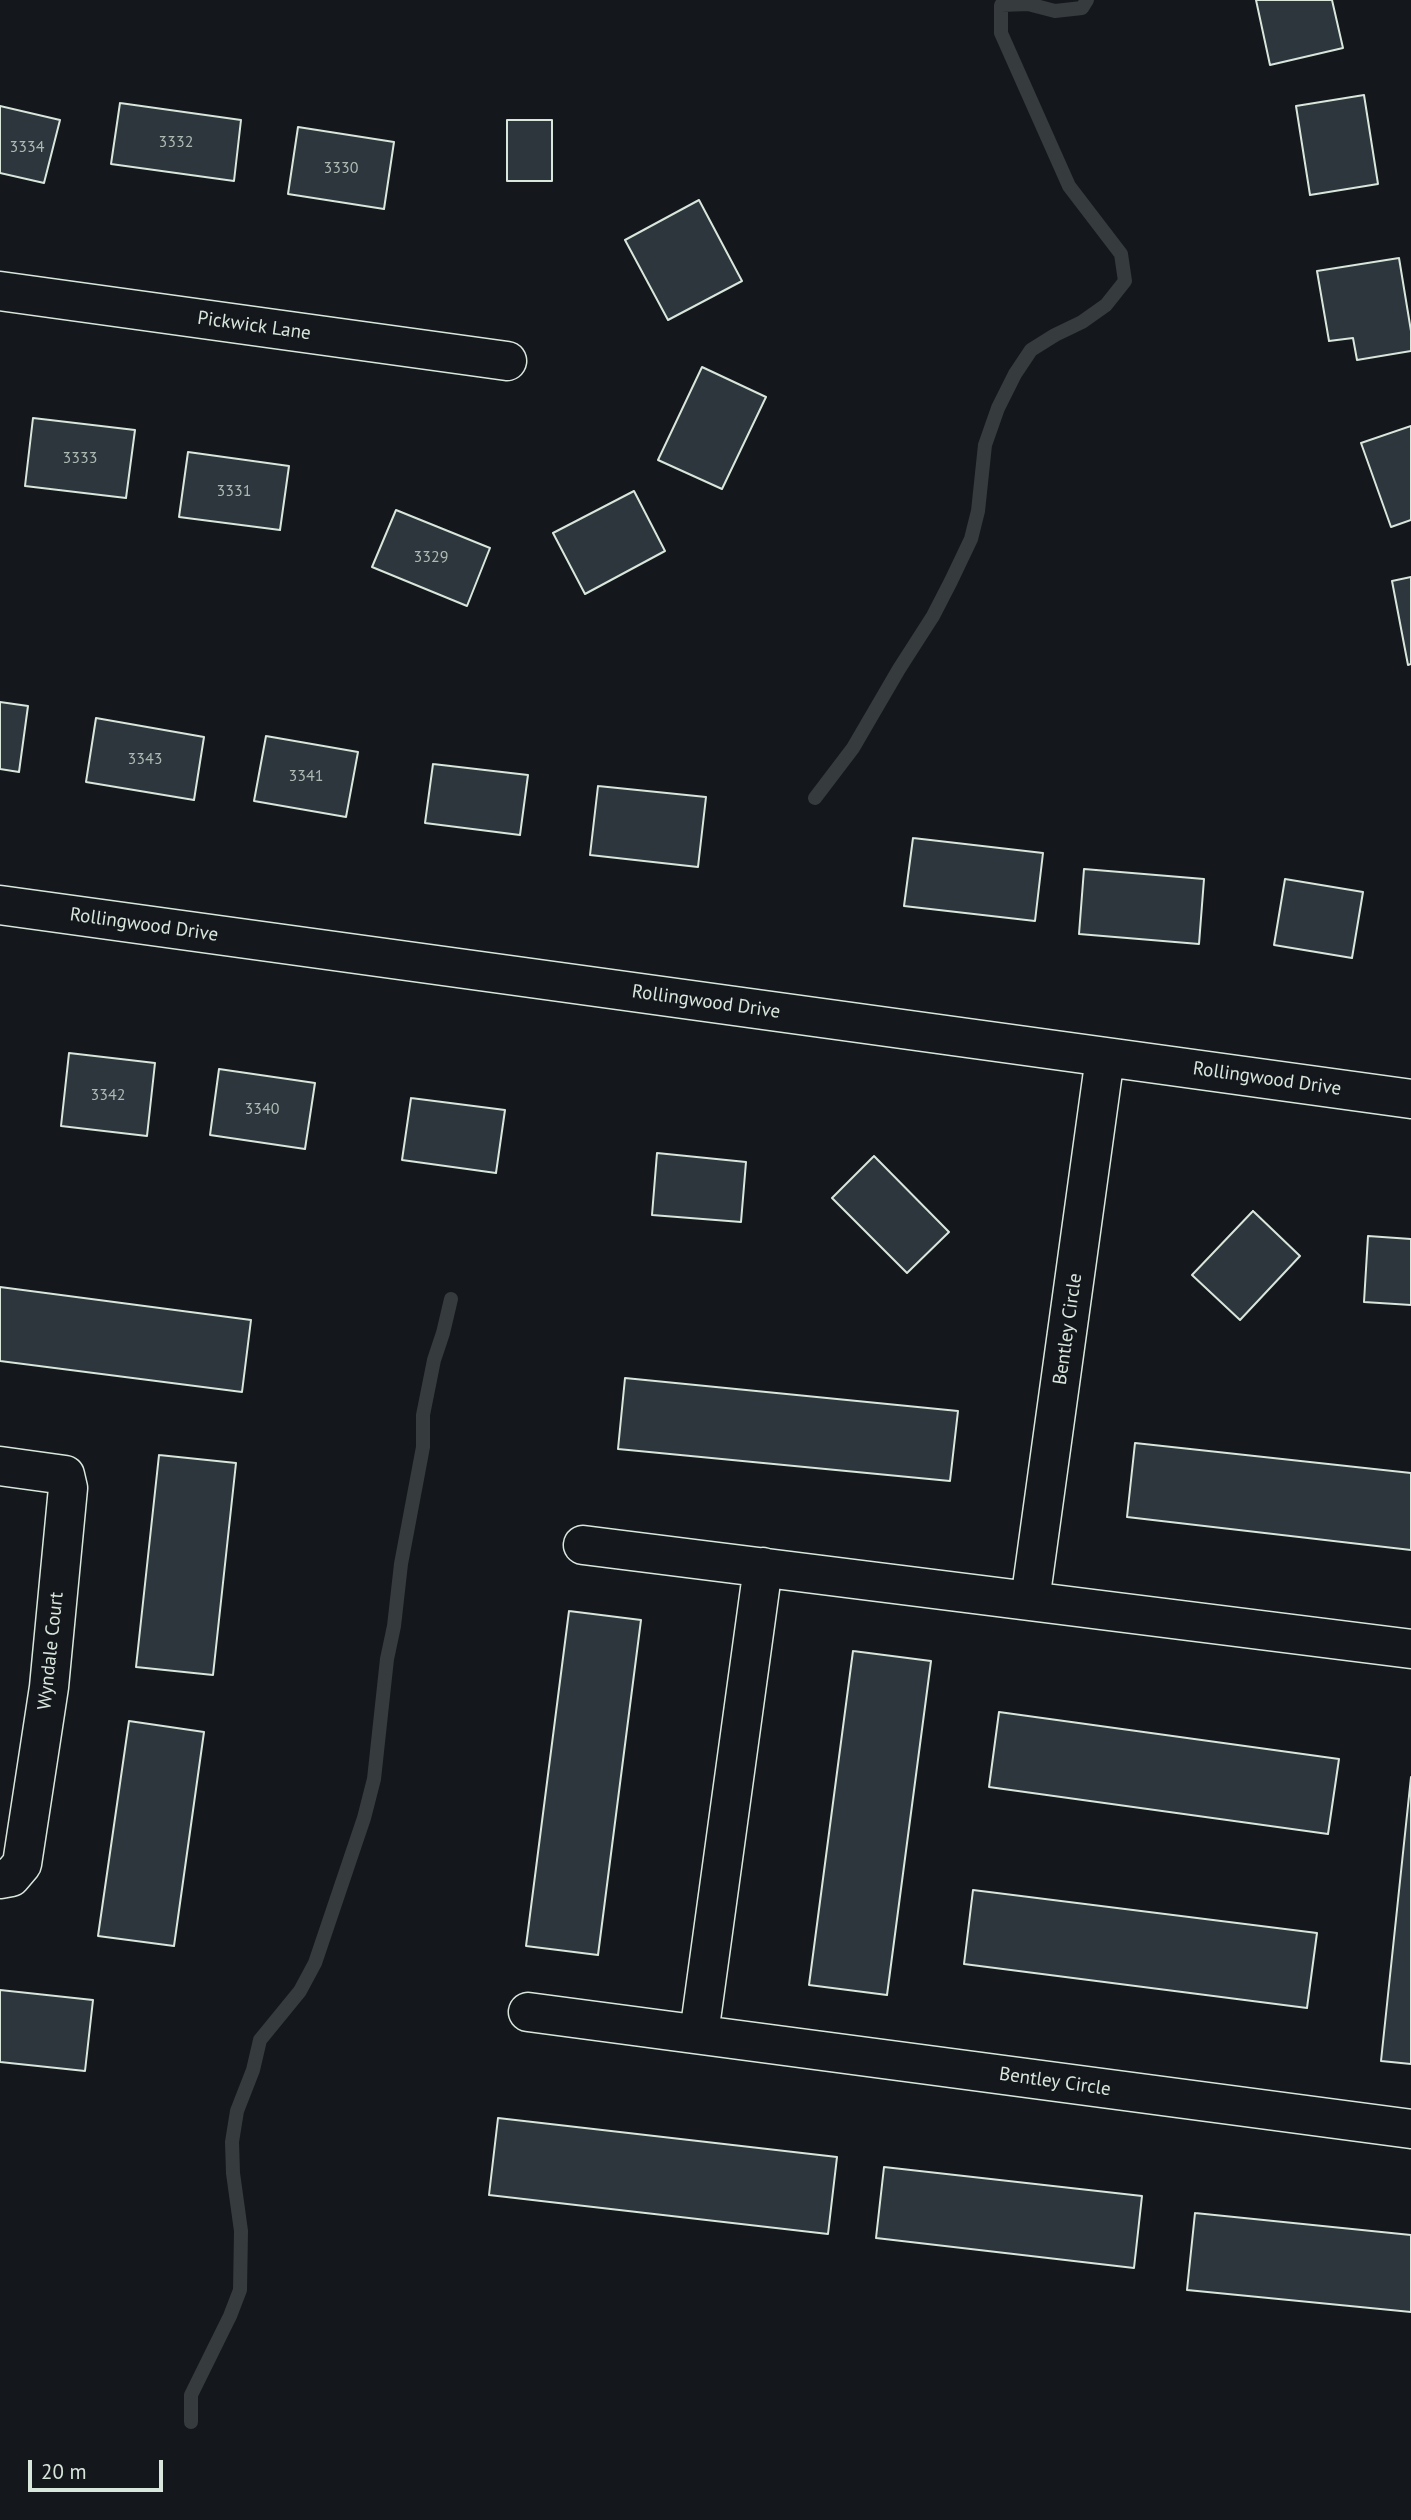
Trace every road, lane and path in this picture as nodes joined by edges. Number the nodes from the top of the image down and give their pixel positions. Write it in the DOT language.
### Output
graph roads {
  1 [pos="0,291"];
  2 [pos="508,361"];
  3 [pos="0,905"];
  4 [pos="1105,1057"];
  5 [pos="1411,1099"];
  6 [pos="0,1466"];
  7 [pos="583,1545"];
  8 [pos="764,1567"];
  9 [pos="1030,1601"];
  10 [pos="1411,1649"];
  11 [pos="0,1880"];
  12 [pos="528,2012"];
  13 [pos="699,2034"];
  14 [pos="1411,2129"];
  1 -- 2 [label="street, Pickwick Lane"];
  3 -- 4 [label="street, Rollingwood Drive"];
  4 -- 5 [label="street, Rollingwood Drive"];
  4 -- 9 [label="street, Bentley Circle"];
  6 -- 11 [label="street, Wyndale Court"];
  7 -- 8 [label="street"];
  8 -- 9 [label="street"];
  8 -- 13 [label="street"];
  9 -- 10 [label="street"];
  12 -- 13 [label="street, Bentley Circle"];
  13 -- 14 [label="street, Bentley Circle"];
}
